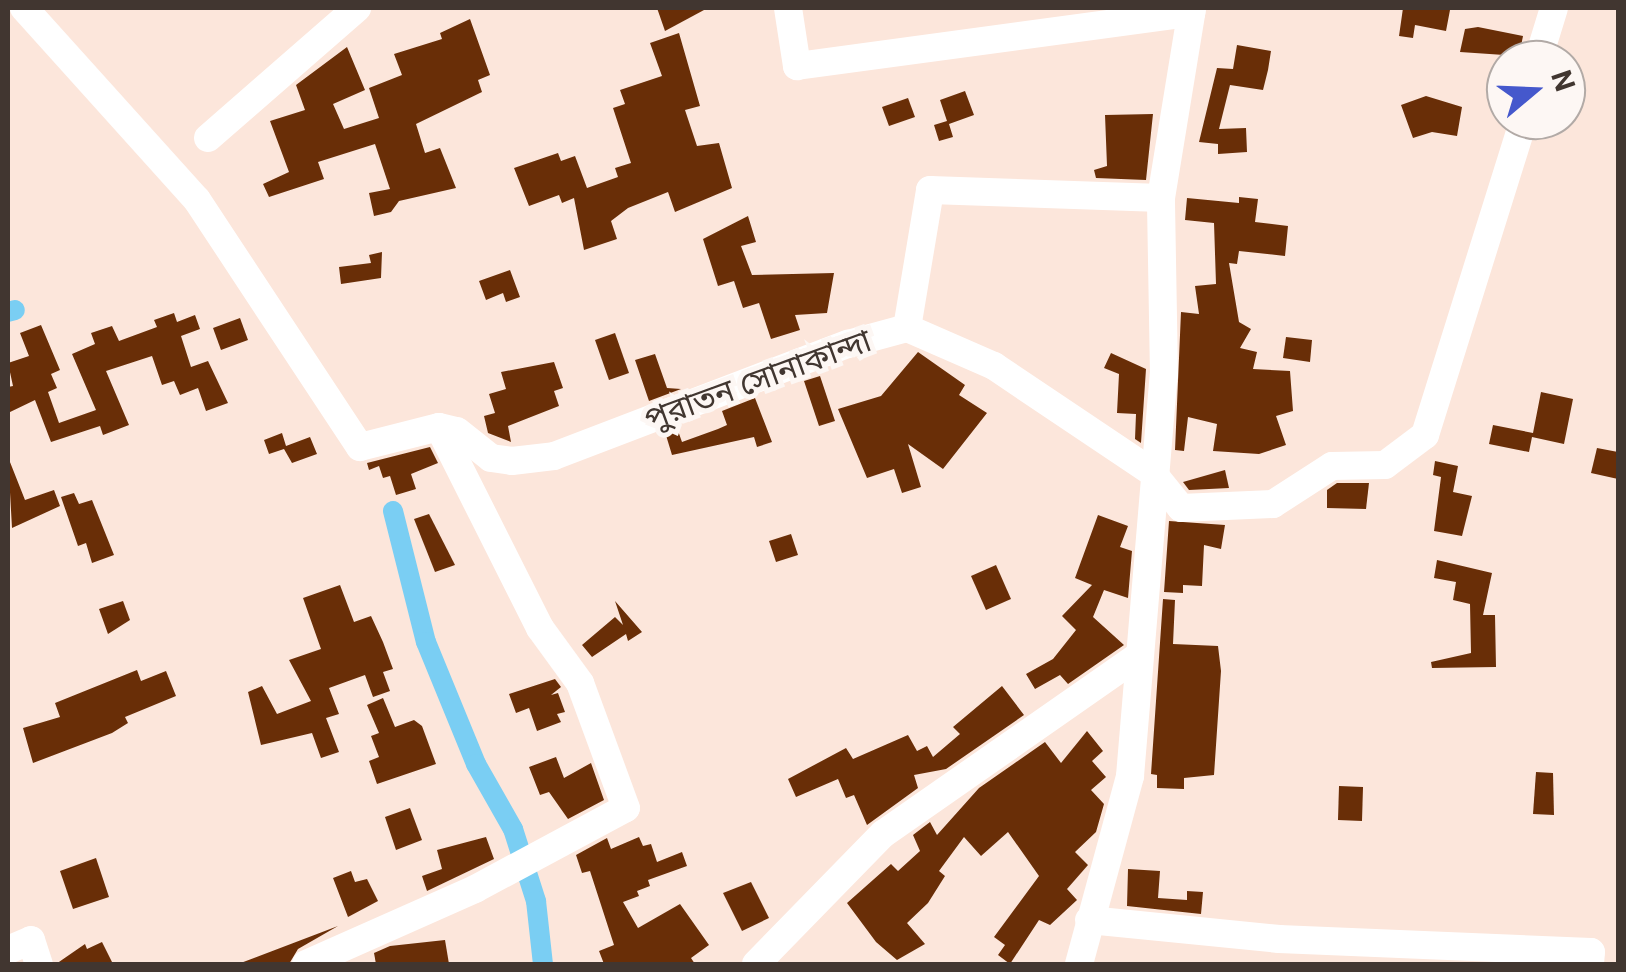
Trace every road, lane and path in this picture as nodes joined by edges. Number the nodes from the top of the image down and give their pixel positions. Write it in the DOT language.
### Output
graph roads {
  1 [pos="24,8"];
  2 [pos="357,8"];
  3 [pos="788,8"];
  4 [pos="1554,8"];
  5 [pos="1192,10"];
  6 [pos="1544,40"];
  7 [pos="208,138"];
  8 [pos="1518,140"];
  9 [pos="1161,198"];
  10 [pos="907,328"];
  11 [pos="439,427"];
  12 [pos="1152,472"];
  13 [pos="1137,657"];
  14 [pos="1089,920"];
  15 [pos="8,950"];
  16 [pos="39,964"];
  17 [pos="306,964"];
  18 [pos="756,964"];
  19 [pos="1079,964"];
  20 [pos="1590,964"];
  1 -- 11 [label="street"];
  2 -- 7 [label="street"];
  3 -- 5 [label="street"];
  4 -- 6 [label="street"];
  5 -- 9 [label="street"];
  8 -- 12 [label="street, পুরাতন সোনাকান্দা"];
  9 -- 10 [label="street"];
  9 -- 12 [label="street"];
  10 -- 11 [label="street, পুরাতন সোনাকান্দা"];
  10 -- 12 [label="street, পুরাতন সোনাকান্দা"];
  11 -- 17 [label="street"];
  12 -- 13 [label="street"];
  13 -- 14 [label="street"];
  13 -- 18 [label="street"];
  14 -- 19 [label="street"];
  14 -- 20 [label="street"];
  15 -- 16 [label="street"];
}
